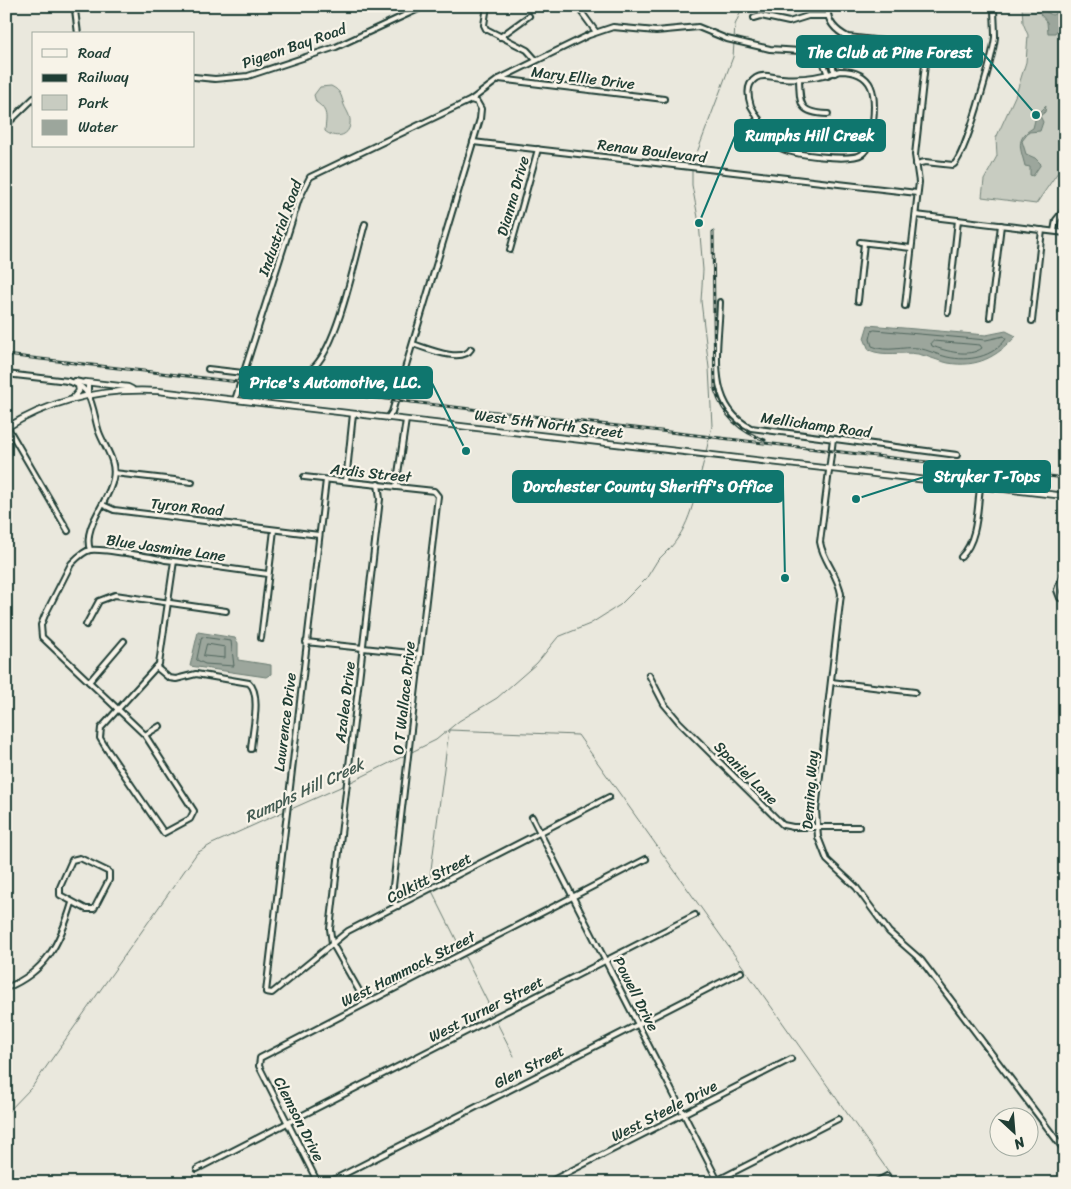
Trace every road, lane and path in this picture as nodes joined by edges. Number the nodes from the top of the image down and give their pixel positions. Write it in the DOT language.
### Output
graph roads {
  1 [pos="410,6"];
  2 [pos="425,6"];
  3 [pos="487,6"];
  4 [pos="577,6"];
  5 [pos="828,6"];
  6 [pos="994,6"];
  7 [pos="74,10"];
  8 [pos="413,12"];
  9 [pos="529,16"];
  10 [pos="828,16"];
  11 [pos="754,18"];
  12 [pos="78,32"];
  13 [pos="596,32"];
  14 [pos="500,37"];
  15 [pos="818,47"];
  16 [pos="536,60"];
  17 [pos="835,73"];
  18 [pos="828,75"];
  19 [pos="195,77"];
  20 [pos="499,79"];
  21 [pos="799,79"];
  22 [pos="664,99"];
  23 [pos="32,100"];
  24 [pos="471,100"];
  25 [pos="828,114"];
  26 [pos="759,119"];
  27 [pos="6,125"];
  28 [pos="473,142"];
  29 [pos="744,143"];
  30 [pos="538,149"];
  31 [pos="916,164"];
  32 [pos="917,193"];
  33 [pos="1065,209"];
  34 [pos="916,215"];
  35 [pos="958,220"];
  36 [pos="365,224"];
  37 [pos="1001,225"];
  38 [pos="1042,230"];
  39 [pos="1054,231"];
  40 [pos="1065,233"];
  41 [pos="911,248"];
  42 [pos="510,250"];
  43 [pos="720,302"];
  44 [pos="858,302"];
  45 [pos="905,306"];
  46 [pos="948,312"];
  47 [pos="990,317"];
  48 [pos="1032,321"];
  49 [pos="413,344"];
  50 [pos="471,349"];
  51 [pos="208,368"];
  52 [pos="243,373"];
  53 [pos="6,374"];
  54 [pos="242,379"];
  55 [pos="67,381"];
  56 [pos="85,382"];
  57 [pos="78,384"];
  58 [pos="134,390"];
  59 [pos="88,395"];
  60 [pos="73,398"];
  61 [pos="235,400"];
  62 [pos="353,414"];
  63 [pos="388,418"];
  64 [pos="406,420"];
  65 [pos="7,428"];
  66 [pos="833,439"];
  67 [pos="957,455"];
  68 [pos="828,470"];
  69 [pos="114,473"];
  70 [pos="304,477"];
  71 [pos="326,480"];
  72 [pos="346,481"];
  73 [pos="192,482"];
  74 [pos="378,484"];
  75 [pos="396,487"];
  76 [pos="980,488"];
  77 [pos="436,492"];
  78 [pos="1065,496"];
  79 [pos="103,505"];
  80 [pos="272,529"];
  81 [pos="68,531"];
  82 [pos="319,535"];
  83 [pos="90,550"];
  84 [pos="960,557"];
  85 [pos="174,561"];
  86 [pos="1065,569"];
  87 [pos="268,574"];
  88 [pos="1065,599"];
  89 [pos="168,603"];
  90 [pos="226,611"];
  91 [pos="86,625"];
  92 [pos="261,638"];
  93 [pos="124,641"];
  94 [pos="306,642"];
  95 [pos="362,649"];
  96 [pos="420,654"];
  97 [pos="156,667"];
  98 [pos="649,675"];
  99 [pos="89,682"];
  100 [pos="831,682"];
  101 [pos="915,692"];
  102 [pos="118,709"];
  103 [pos="160,726"];
  104 [pos="145,735"];
  105 [pos="251,749"];
  106 [pos="609,797"];
  107 [pos="532,817"];
  108 [pos="816,826"];
  109 [pos="859,827"];
  110 [pos="541,834"];
  111 [pos="646,859"];
  112 [pos="574,897"];
  113 [pos="72,903"];
  114 [pos="398,906"];
  115 [pos="695,915"];
  116 [pos="332,943"];
  117 [pos="606,960"];
  118 [pos="741,972"];
  119 [pos="6,988"];
  120 [pos="270,994"];
  121 [pos="366,1003"];
  122 [pos="638,1024"];
  123 [pos="791,1059"];
  124 [pos="258,1066"];
  125 [pos="684,1113"];
  126 [pos="838,1119"];
  127 [pos="288,1122"];
  128 [pos="1065,1150"];
  129 [pos="197,1169"];
  130 [pos="887,1176"];
  131 [pos="719,1181"];
  132 [pos="318,1183"];
  133 [pos="327,1183"];
  134 [pos="547,1183"];
  135 [pos="712,1183"];
  136 [pos="874,1183"];
  1 -- 8 [label="street"];
  2 -- 8 [label="street, Pigeon Bay Road"];
  3 -- 14 [label="street"];
  4 -- 13 [label="street"];
  5 -- 10 [label="street"];
  6 -- 31 [label="street"];
  7 -- 12 [label="street"];
  8 -- 19 [label="street, Pigeon Bay Road"];
  9 -- 14 [label="street"];
  10 -- 11 [label="street"];
  10 -- 31 [label="street"];
  13 -- 15 [label="street, Industrial Road"];
  13 -- 16 [label="street, Industrial Road"];
  14 -- 16 [label="street"];
  15 -- 17 [label="street"];
  15 -- 18 [label="street"];
  16 -- 20 [label="street, Industrial Road"];
  17 -- 18 [label="street"];
  17 -- 26 [label="street"];
  18 -- 21 [label="street"];
  20 -- 22 [label="street, Mary Ellie Drive"];
  20 -- 24 [label="street, Industrial Road"];
  21 -- 25 [label="street"];
  21 -- 26 [label="street"];
  23 -- 27 [label="street"];
  24 -- 28 [label="street"];
  24 -- 52 [label="street, Industrial Road"];
  26 -- 29 [label="street"];
  28 -- 30 [label="street, Renau Boulevard"];
  28 -- 49 [label="street"];
  30 -- 32 [label="street, Renau Boulevard"];
  30 -- 42 [label="street, Dianna Drive"];
  31 -- 32 [label="street"];
  32 -- 34 [label="street"];
  33 -- 39 [label="street"];
  34 -- 35 [label="street"];
  34 -- 41 [label="street"];
  35 -- 37 [label="street"];
  35 -- 46 [label="street"];
  36 -- 54 [label="street"];
  37 -- 38 [label="street"];
  37 -- 47 [label="street"];
  38 -- 39 [label="street"];
  38 -- 48 [label="street"];
  39 -- 40 [label="street"];
  41 -- 44 [label="street"];
  41 -- 45 [label="street"];
  43 -- 66 [label="street, Mellichamp Road"];
  49 -- 50 [label="street"];
  49 -- 63 [label="street"];
  51 -- 52 [label="street"];
  52 -- 54 [label="street, Industrial Road"];
  53 -- 55 [label="street"];
  54 -- 61 [label="street, Industrial Road"];
  55 -- 56 [label="street"];
  55 -- 57 [label="street"];
  56 -- 58 [label="main road"];
  56 -- 59 [label="street"];
  57 -- 59 [label="street"];
  57 -- 60 [label="main road"];
  58 -- 59 [label="main road, West 5th North Street"];
  58 -- 61 [label="main road, West 5th North Street"];
  59 -- 60 [label="main road, West 5th North Street"];
  59 -- 69 [label="street"];
  60 -- 65 [label="main road, West 5th North Street"];
  61 -- 62 [label="main road, West 5th North Street"];
  62 -- 63 [label="main road, West 5th North Street"];
  62 -- 72 [label="street"];
  63 -- 64 [label="main road, West 5th North Street"];
  64 -- 68 [label="main road, West 5th North Street"];
  64 -- 75 [label="street"];
  65 -- 81 [label="street"];
  66 -- 67 [label="street, Mellichamp Road"];
  66 -- 68 [label="street, Deming Way"];
  68 -- 76 [label="main road, West 5th North Street"];
  68 -- 100 [label="street, Deming Way"];
  69 -- 73 [label="street"];
  69 -- 79 [label="street"];
  70 -- 71 [label="street, Ardis Street"];
  71 -- 72 [label="street, Ardis Street"];
  71 -- 82 [label="street, Lawrence Drive"];
  72 -- 74 [label="street, Ardis Street"];
  74 -- 75 [label="street, Ardis Street"];
  74 -- 95 [label="street, Azalea Drive"];
  75 -- 77 [label="street, Ardis Street"];
  76 -- 78 [label="main road, West 5th North Street"];
  76 -- 84 [label="street"];
  77 -- 96 [label="street, O T Wallace Drive"];
  79 -- 80 [label="street, Tyron Road"];
  79 -- 83 [label="street"];
  80 -- 82 [label="street, Tyron Road"];
  80 -- 87 [label="street"];
  82 -- 94 [label="street, Lawrence Drive"];
  83 -- 85 [label="street, Blue Jasmine Lane"];
  83 -- 99 [label="street, Blue Jasmine Lane"];
  85 -- 87 [label="street, Blue Jasmine Lane"];
  85 -- 89 [label="street"];
  86 -- 88 [label="street"];
  87 -- 92 [label="street"];
  89 -- 90 [label="street"];
  89 -- 91 [label="street"];
  89 -- 97 [label="street"];
  93 -- 99 [label="street"];
  94 -- 95 [label="street"];
  94 -- 120 [label="street, Lawrence Drive"];
  95 -- 96 [label="street"];
  95 -- 116 [label="street, Azalea Drive"];
  96 -- 114 [label="street, O T Wallace Drive"];
  97 -- 102 [label="street"];
  97 -- 105 [label="street"];
  98 -- 108 [label="street, Spaniel Lane"];
  99 -- 102 [label="street, Blue Jasmine Lane"];
  100 -- 101 [label="street"];
  100 -- 108 [label="street, Deming Way"];
  102 -- 104 [label="street, Blue Jasmine Lane"];
  102 -- 104 [label="street, Blue Jasmine Lane"];
  103 -- 104 [label="street"];
  106 -- 110 [label="street, Colkitt Street"];
  107 -- 110 [label="street, Powell Drive"];
  108 -- 109 [label="street, Spaniel Lane"];
  108 -- 128 [label="street, Deming Way"];
  110 -- 112 [label="street, Powell Drive"];
  110 -- 114 [label="street, Colkitt Street"];
  111 -- 112 [label="street, West Hammock Street"];
  112 -- 117 [label="street, Powell Drive"];
  112 -- 121 [label="street, West Hammock Street"];
  113 -- 113 [label="street"];
  113 -- 119 [label="street"];
  114 -- 116 [label="street, Colkitt Street"];
  115 -- 117 [label="street, West Turner Street"];
  116 -- 120 [label="street, Colkitt Street"];
  116 -- 121 [label="street, Azalea Drive"];
  117 -- 122 [label="street, Powell Drive"];
  117 -- 127 [label="street, West Turner Street"];
  118 -- 122 [label="street, Glen Street"];
  121 -- 124 [label="street, West Hammock Street"];
  122 -- 125 [label="street, Powell Drive"];
  122 -- 133 [label="street, Glen Street"];
  123 -- 125 [label="street, West Steele Drive"];
  124 -- 127 [label="street, Clemson Drive"];
  125 -- 131 [label="street, Powell Drive"];
  125 -- 134 [label="street, West Steele Drive"];
  126 -- 131 [label="street"];
  127 -- 129 [label="street, West Turner Street"];
  127 -- 132 [label="street, Clemson Drive"];
  130 -- 136 [label="street"];
  131 -- 135 [label="street"];
}
